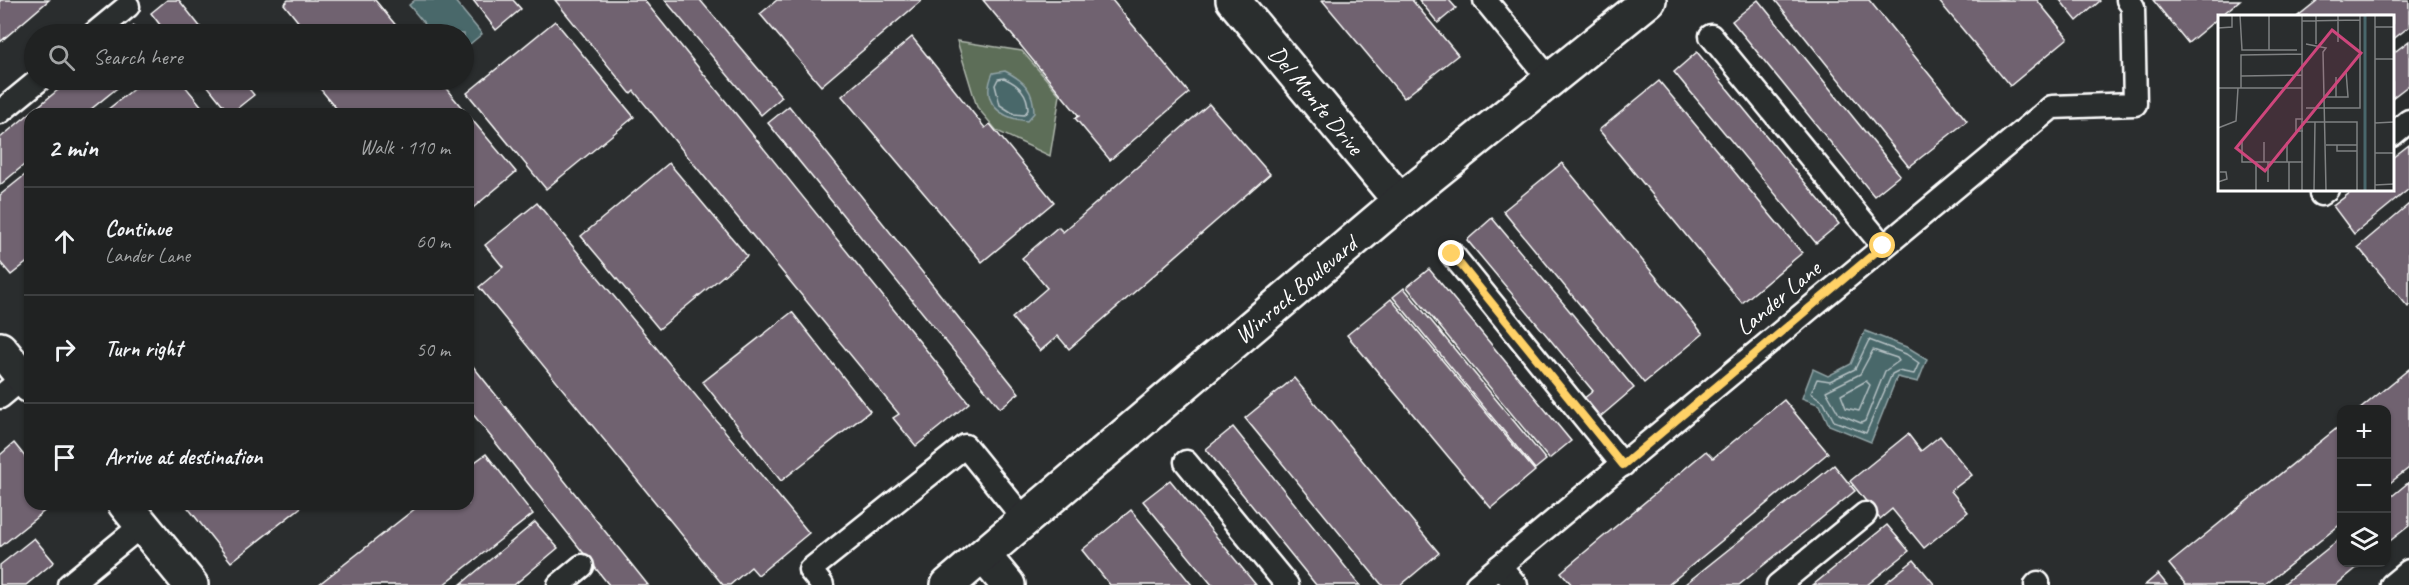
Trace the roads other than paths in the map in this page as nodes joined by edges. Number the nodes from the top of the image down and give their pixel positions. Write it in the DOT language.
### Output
graph roads {
  1 [pos="1233,0"];
  2 [pos="1485,0"];
  3 [pos="1649,0"];
  4 [pos="2128,0"];
  5 [pos="128,6"];
  6 [pos="106,24"];
  7 [pos="1711,36"];
  8 [pos="1551,81"];
  9 [pos="27,90"];
  10 [pos="0,112"];
  11 [pos="2409,121"];
  12 [pos="2394,133"];
  13 [pos="1400,201"];
  14 [pos="1883,246"];
  15 [pos="1452,254"];
  16 [pos="0,349"];
  17 [pos="18,387"];
  18 [pos="1186,462"];
  19 [pos="1623,465"];
  20 [pos="133,514"];
  21 [pos="1865,514"];
  22 [pos="1025,520"];
  23 [pos="984,556"];
  24 [pos="582,566"];
  25 [pos="1500,566"];
  26 [pos="2409,571"];
  27 [pos="69,585"];
  28 [pos="191,585"];
  29 [pos="559,585"];
  30 [pos="822,585"];
  31 [pos="948,585"];
  32 [pos="1008,585"];
  33 [pos="1287,585"];
  34 [pos="1477,585"];
  35 [pos="1516,585"];
  36 [pos="1778,585"];
  37 [pos="2392,585"];
  1 -- 13 [label="street, Del Monte Drive"];
  2 -- 8 [label="lane"];
  3 -- 8 [label="street, Winrock Boulevard"];
  4 -- 14 [label="lane, Lander Lane"];
  5 -- 6 [label="lane"];
  7 -- 14 [label="lane"];
  8 -- 13 [label="street, Winrock Boulevard"];
  9 -- 10 [label="lane"];
  11 -- 12 [label="lane"];
  13 -- 22 [label="street, Winrock Boulevard"];
  14 -- 19 [label="lane, Lander Lane"];
  15 -- 19 [label="lane"];
  16 -- 17 [label="street"];
  18 -- 33 [label="lane"];
  19 -- 25 [label="lane, Lander Lane"];
  20 -- 27 [label="lane"];
  20 -- 28 [label="street"];
  21 -- 36 [label="lane"];
  22 -- 23 [label="street, Winrock Boulevard"];
  22 -- 30 [label="lane"];
  23 -- 31 [label="street, Winrock Boulevard"];
  23 -- 32 [label="street"];
  24 -- 29 [label="lane"];
  25 -- 34 [label="lane, Lander Lane"];
  25 -- 35 [label="lane"];
  26 -- 37 [label="lane"];
}
